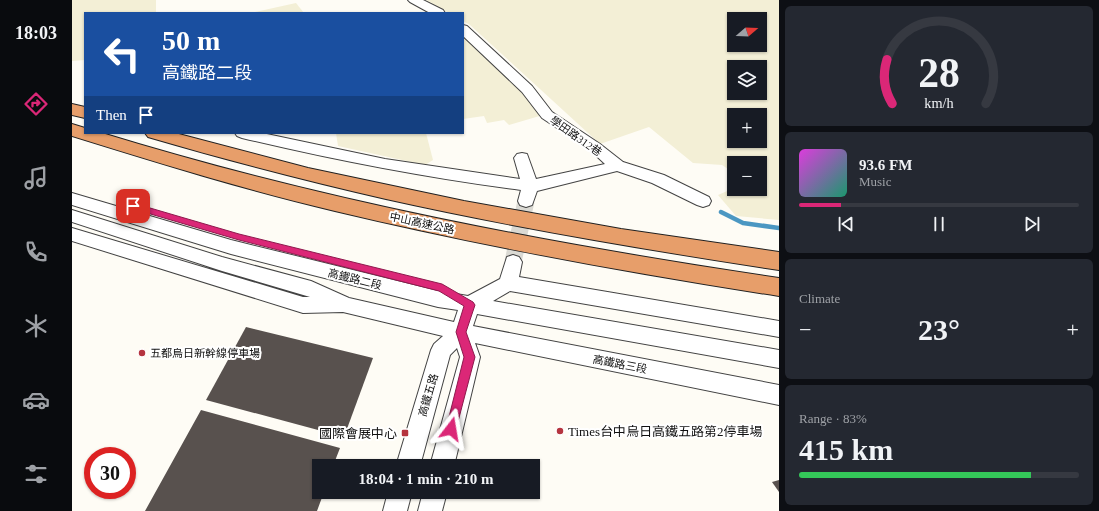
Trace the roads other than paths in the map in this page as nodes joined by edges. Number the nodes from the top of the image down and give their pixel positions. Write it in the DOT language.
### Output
graph roads {
  1 [pos="414,0"];
  2 [pos="437,12"];
  3 [pos="464,30"];
  4 [pos="72,108"];
  5 [pos="84,113"];
  6 [pos="72,130"];
  7 [pos="84,134"];
  8 [pos="85,134"];
  9 [pos="158,134"];
  10 [pos="246,134"];
  11 [pos="522,158"];
  12 [pos="617,166"];
  13 [pos="72,188"];
  14 [pos="528,194"];
  15 [pos="72,199"];
  16 [pos="703,201"];
  17 [pos="72,216"];
  18 [pos="72,234"];
  19 [pos="779,261"];
  20 [pos="513,262"];
  21 [pos="508,283"];
  22 [pos="779,287"];
  23 [pos="345,305"];
  24 [pos="470,305"];
  25 [pos="779,329"];
  26 [pos="461,332"];
  27 [pos="779,359"];
  28 [pos="779,395"];
  29 [pos="410,459"];
  30 [pos="444,459"];
  31 [pos="398,499"];
  32 [pos="433,499"];
  33 [pos="395,511"];
  34 [pos="430,511"];
  1 -- 2 [label="street"];
  3 -- 12 [label="street, 學田路312巷"];
  4 -- 5 [label="highway"];
  6 -- 7 [label="highway, 中山高速公路"];
  8 -- 22 [label="highway, 中山高速公路"];
  9 -- 19 [label="highway, 中山高速公路"];
  10 -- 14 [label="street, 學田路312巷"];
  11 -- 14 [label="street"];
  12 -- 14 [label="street, 學田路312巷"];
  12 -- 16 [label="street"];
  13 -- 24 [label="street, 高鐵路二段"];
  15 -- 24 [label="street, 高鐵路二段"];
  17 -- 23 [label="street, 高鐵路二段"];
  18 -- 23 [label="street, 高鐵路二段"];
  20 -- 21 [label="street"];
  21 -- 24 [label="street"];
  21 -- 25 [label="street"];
  23 -- 26 [label="street, 高鐵路二段"];
  24 -- 26 [label="street, 高鐵五路"];
  24 -- 27 [label="street"];
  26 -- 28 [label="street, 高鐵路三段"];
  26 -- 29 [label="street, 高鐵五路"];
  26 -- 30 [label="street"];
  31 -- 33 [label="street"];
  32 -- 34 [label="street"];
}
